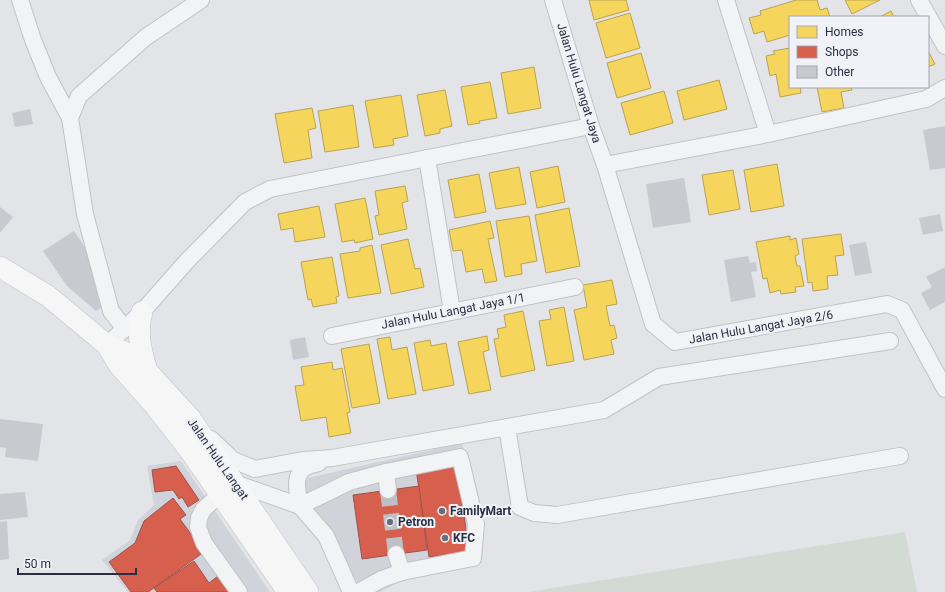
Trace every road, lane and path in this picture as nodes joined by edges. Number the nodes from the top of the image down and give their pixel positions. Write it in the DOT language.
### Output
graph roads {
  1 [pos="20,0"];
  2 [pos="201,0"];
  3 [pos="553,0"];
  4 [pos="726,0"];
  5 [pos="919,0"];
  6 [pos="928,16"];
  7 [pos="929,18"];
  8 [pos="945,46"];
  9 [pos="945,88"];
  10 [pos="70,118"];
  11 [pos="591,126"];
  12 [pos="768,134"];
  13 [pos="427,158"];
  14 [pos="605,165"];
  15 [pos="0,267"];
  16 [pos="575,287"];
  17 [pos="452,311"];
  18 [pos="142,312"];
  19 [pos="125,329"];
  20 [pos="332,336"];
  21 [pos="890,342"];
  22 [pos="107,346"];
  23 [pos="147,372"];
  24 [pos="945,389"];
  25 [pos="190,418"];
  26 [pos="507,427"];
  27 [pos="900,456"];
  28 [pos="332,458"];
  29 [pos="386,472"];
  30 [pos="228,488"];
  31 [pos="388,490"];
  32 [pos="300,506"];
  33 [pos="396,554"];
  34 [pos="402,572"];
  35 [pos="239,592"];
  36 [pos="288,592"];
  37 [pos="308,592"];
  38 [pos="351,592"];
  39 [pos="358,592"];
  1 -- 10 [label="street"];
  2 -- 10 [label="street"];
  3 -- 11 [label="street, Jalan Hulu Langat Jaya"];
  4 -- 12 [label="street"];
  5 -- 6 [label="street"];
  7 -- 8 [label="street"];
  9 -- 12 [label="street"];
  10 -- 19 [label="street"];
  11 -- 13 [label="street"];
  11 -- 14 [label="street, Jalan Hulu Langat Jaya"];
  12 -- 14 [label="street"];
  13 -- 17 [label="street"];
  13 -- 18 [label="street"];
  14 -- 24 [label="street, Jalan Hulu Langat Jaya 2/6"];
  15 -- 22 [label="main road, Jalan Hulu Langat"];
  16 -- 17 [label="street, Jalan Hulu Langat Jaya 1/1"];
  17 -- 20 [label="street, Jalan Hulu Langat Jaya 1/1"];
  18 -- 19 [label="street"];
  18 -- 23 [label="main road"];
  19 -- 22 [label="street"];
  21 -- 26 [label="street"];
  22 -- 23 [label="main road, Jalan Hulu Langat"];
  22 -- 30 [label="main road, Jalan Hulu Langat"];
  23 -- 25 [label="main road, Jalan Hulu Langat"];
  25 -- 28 [label="street"];
  25 -- 30 [label="main road, Jalan Hulu Langat"];
  26 -- 27 [label="street"];
  26 -- 28 [label="street"];
  28 -- 32 [label="street"];
  29 -- 31 [label="street"];
  29 -- 32 [label="street"];
  29 -- 34 [label="street"];
  30 -- 32 [label="street"];
  30 -- 35 [label="street"];
  30 -- 36 [label="main road, Jalan Hulu Langat"];
  30 -- 37 [label="main road, Jalan Hulu Langat"];
  32 -- 38 [label="street"];
  33 -- 34 [label="street"];
  34 -- 39 [label="street"];
}
